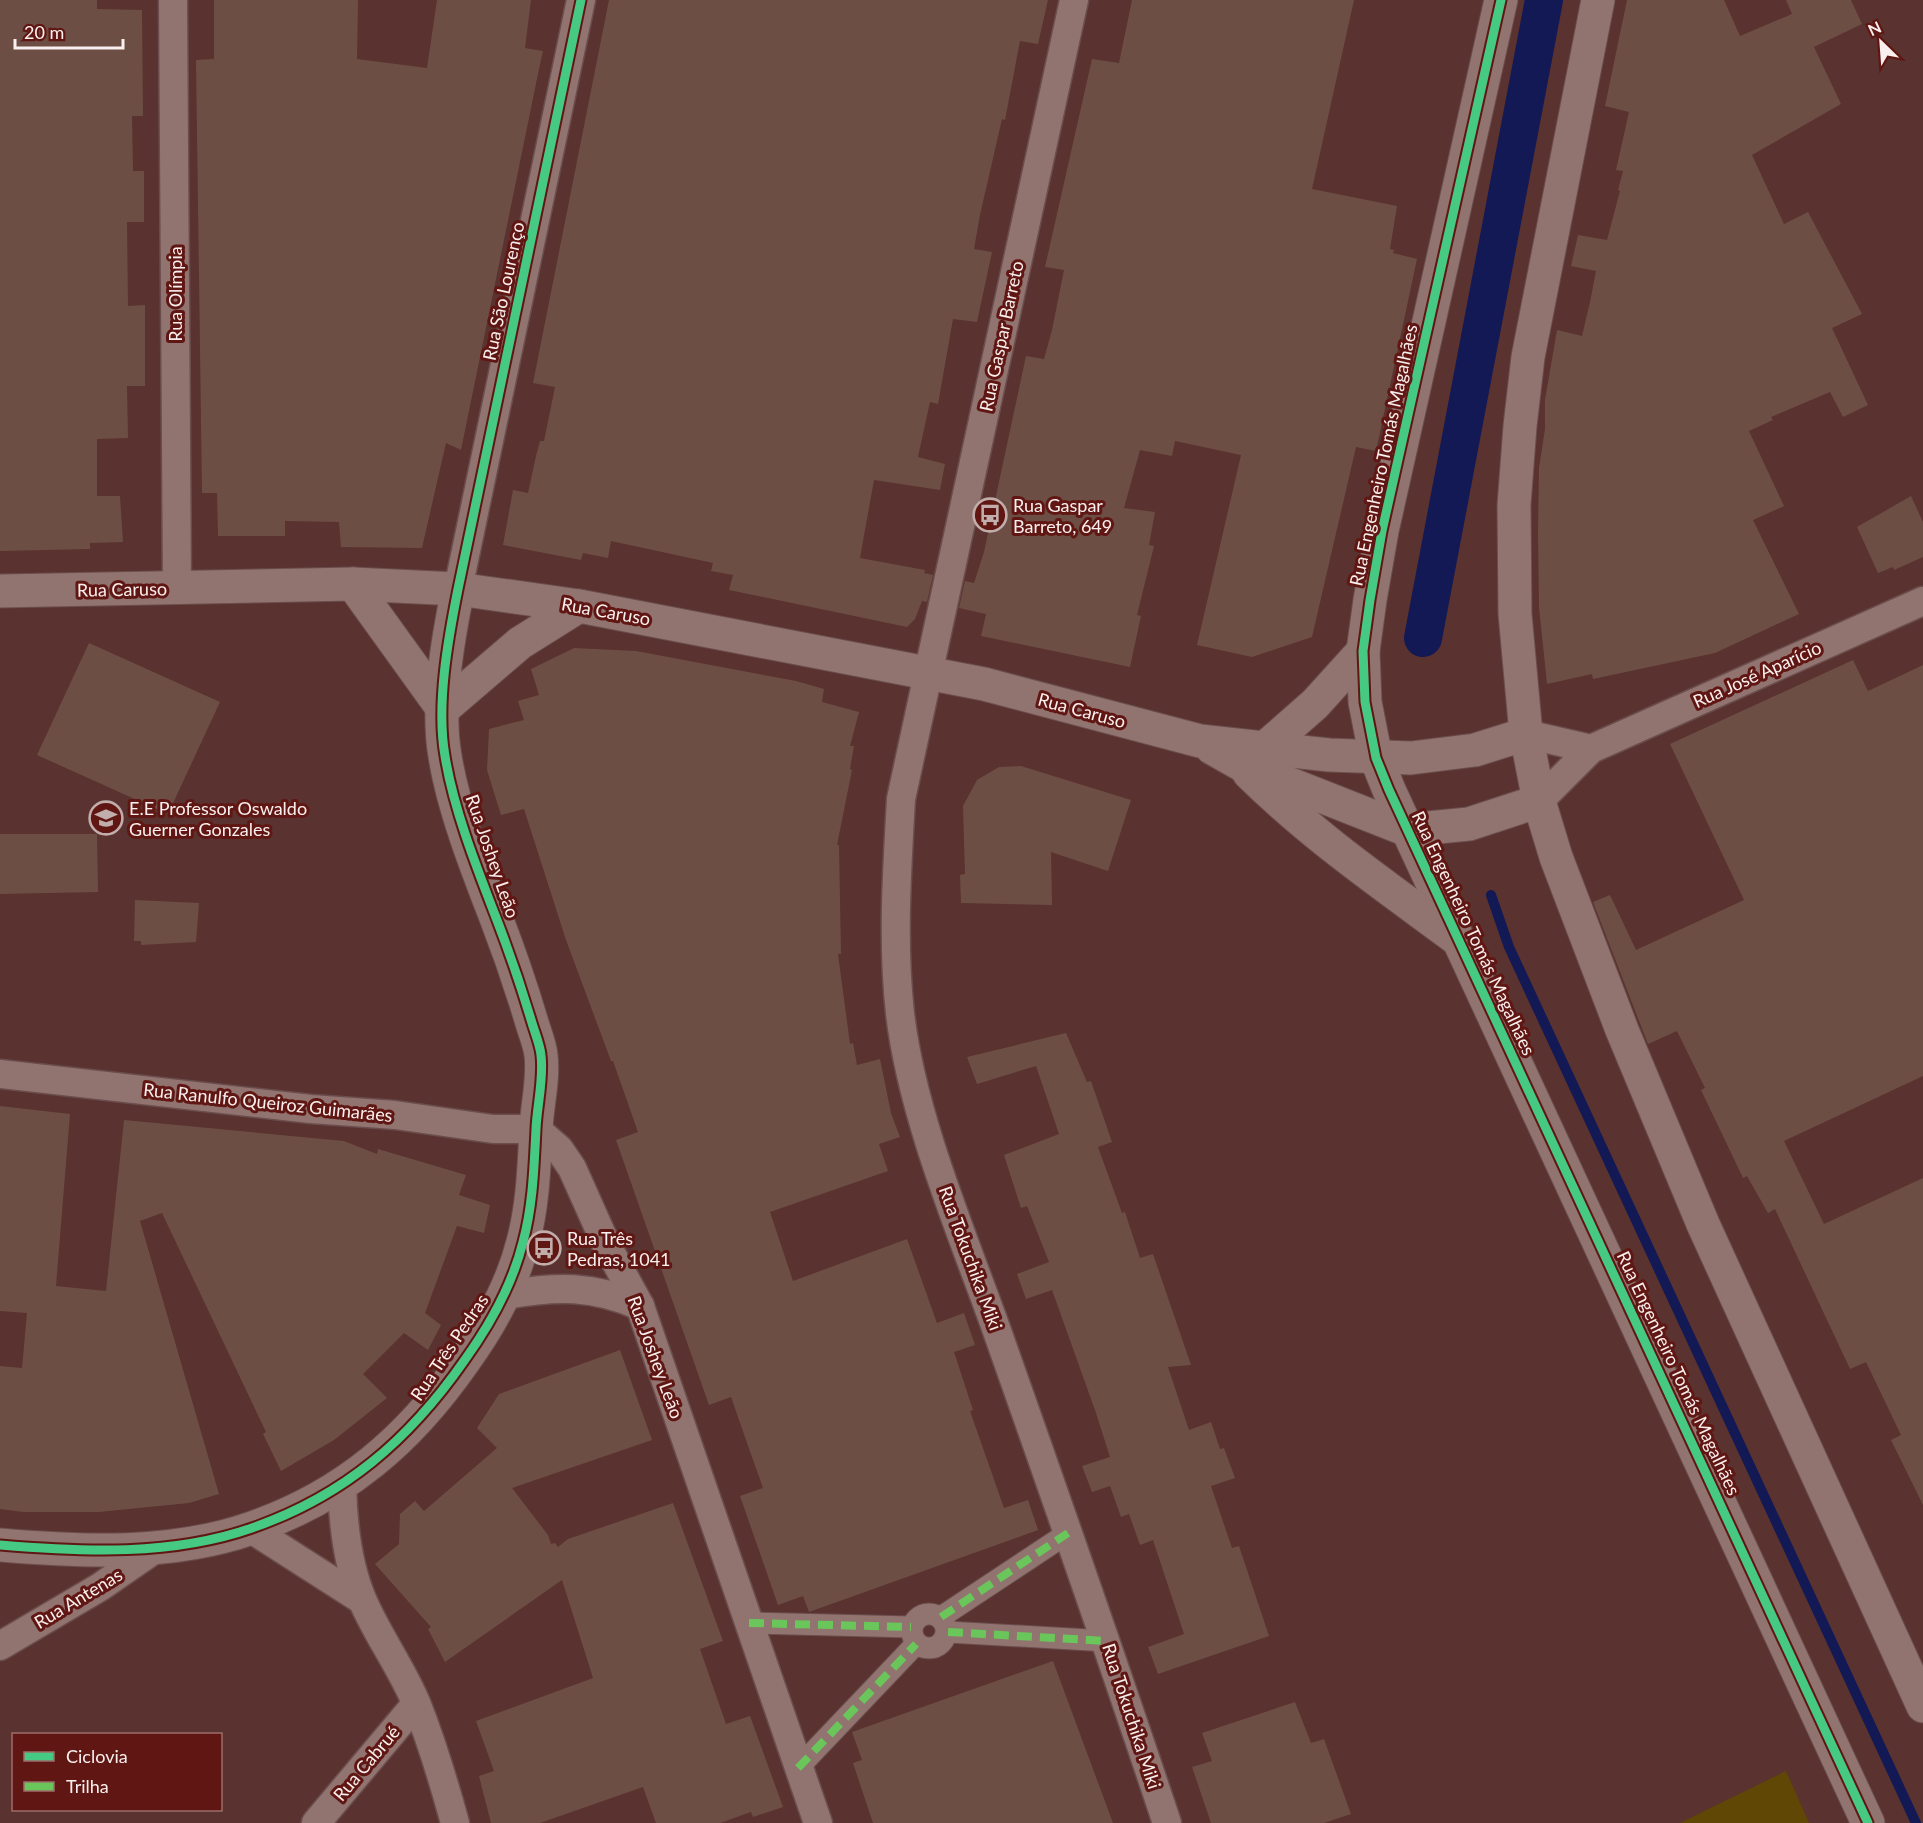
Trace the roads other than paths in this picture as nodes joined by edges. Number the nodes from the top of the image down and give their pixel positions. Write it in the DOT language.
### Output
graph roads {
  1 [pos="173,0"];
  2 [pos="581,0"];
  3 [pos="1074,0"];
  4 [pos="1501,0"];
  5 [pos="1598,0"];
  6 [pos="353,584"];
  7 [pos="177,588"];
  8 [pos="458,589"];
  9 [pos="0,591"];
  10 [pos="1923,601"];
  11 [pos="579,606"];
  12 [pos="1363,651"];
  13 [pos="927,673"];
  14 [pos="443,709"];
  15 [pos="1513,739"];
  16 [pos="1591,749"];
  17 [pos="1254,756"];
  18 [pos="1376,758"];
  19 [pos="1529,805"];
  20 [pos="1418,830"];
  21 [pos="1459,940"];
  22 [pos="0,1074"];
  23 [pos="536,1129"];
  24 [pos="505,1295"];
  25 [pos="640,1306"];
  26 [pos="342,1486"];
  27 [pos="251,1529"];
  28 [pos="1068,1533"];
  29 [pos="0,1545"];
  30 [pos="155,1549"];
  31 [pos="362,1600"];
  32 [pos="749,1623"];
  33 [pos="944,1624"];
  34 [pos="914,1636"];
  35 [pos="1107,1641"];
  36 [pos="0,1646"];
  37 [pos="416,1704"];
  38 [pos="1923,1706"];
  39 [pos="798,1768"];
  40 [pos="316,1823"];
  41 [pos="455,1823"];
  42 [pos="818,1823"];
  43 [pos="1167,1823"];
  44 [pos="1868,1823"];
  1 -- 7 [label="street, Rua Olímpia"];
  2 -- 8 [label="street, Rua São Lourenço"];
  3 -- 13 [label="street, Rua Gaspar Barreto"];
  4 -- 12 [label="street, Rua Engenheiro Tomás Magalhães"];
  5 -- 15 [label="street"];
  6 -- 7 [label="street, Rua Caruso"];
  6 -- 8 [label="street, Rua Caruso"];
  6 -- 14 [label="street"];
  7 -- 9 [label="street, Rua Caruso"];
  8 -- 11 [label="street, Rua Caruso"];
  8 -- 14 [label="street, Rua Joshey Leão"];
  10 -- 16 [label="street, Rua José Aparício"];
  11 -- 13 [label="street, Rua Caruso"];
  11 -- 14 [label="street"];
  12 -- 17 [label="street"];
  12 -- 18 [label="street, Rua Engenheiro Tomás Magalhães"];
  13 -- 17 [label="street, Rua Caruso"];
  13 -- 28 [label="street, Rua Tokuchika Miki"];
  14 -- 23 [label="street, Rua Joshey Leão"];
  15 -- 16 [label="street"];
  15 -- 18 [label="street, Rua Caruso"];
  15 -- 19 [label="street"];
  16 -- 19 [label="street, Rua José Aparício"];
  17 -- 18 [label="street, Rua Caruso"];
  17 -- 20 [label="street, Rua Caruso"];
  17 -- 21 [label="street"];
  18 -- 20 [label="street, Rua Engenheiro Tomás Magalhães"];
  19 -- 20 [label="street"];
  19 -- 38 [label="street"];
  20 -- 21 [label="street, Rua Engenheiro Tomás Magalhães"];
  21 -- 44 [label="street, Rua Engenheiro Tomás Magalhães"];
  22 -- 23 [label="street, Rua Ranulfo Queiroz Guimarães"];
  23 -- 24 [label="street, Rua Três Pedras"];
  23 -- 25 [label="street, Rua Joshey Leão"];
  24 -- 25 [label="street, Rua Três Pedras"];
  24 -- 26 [label="street, Rua Três Pedras"];
  25 -- 32 [label="street, Rua Joshey Leão"];
  26 -- 27 [label="street, Rua Três Pedras"];
  26 -- 31 [label="street"];
  27 -- 30 [label="street, Rua Três Pedras"];
  27 -- 31 [label="street"];
  28 -- 33 [label="street"];
  28 -- 35 [label="street, Rua Tokuchika Miki"];
  29 -- 30 [label="street, Rua Três Pedras"];
  30 -- 36 [label="street, Rua Antenas"];
  31 -- 37 [label="street"];
  32 -- 34 [label="street"];
  32 -- 39 [label="street, Rua Joshey Leão"];
  33 -- 34 [label="street"];
  33 -- 34 [label="street"];
  33 -- 35 [label="street"];
  34 -- 39 [label="street"];
  35 -- 43 [label="street, Rua Tokuchika Miki"];
  37 -- 40 [label="street, Rua Cabrué"];
  37 -- 41 [label="street"];
  39 -- 42 [label="street, Rua Joshey Leão"];
}
